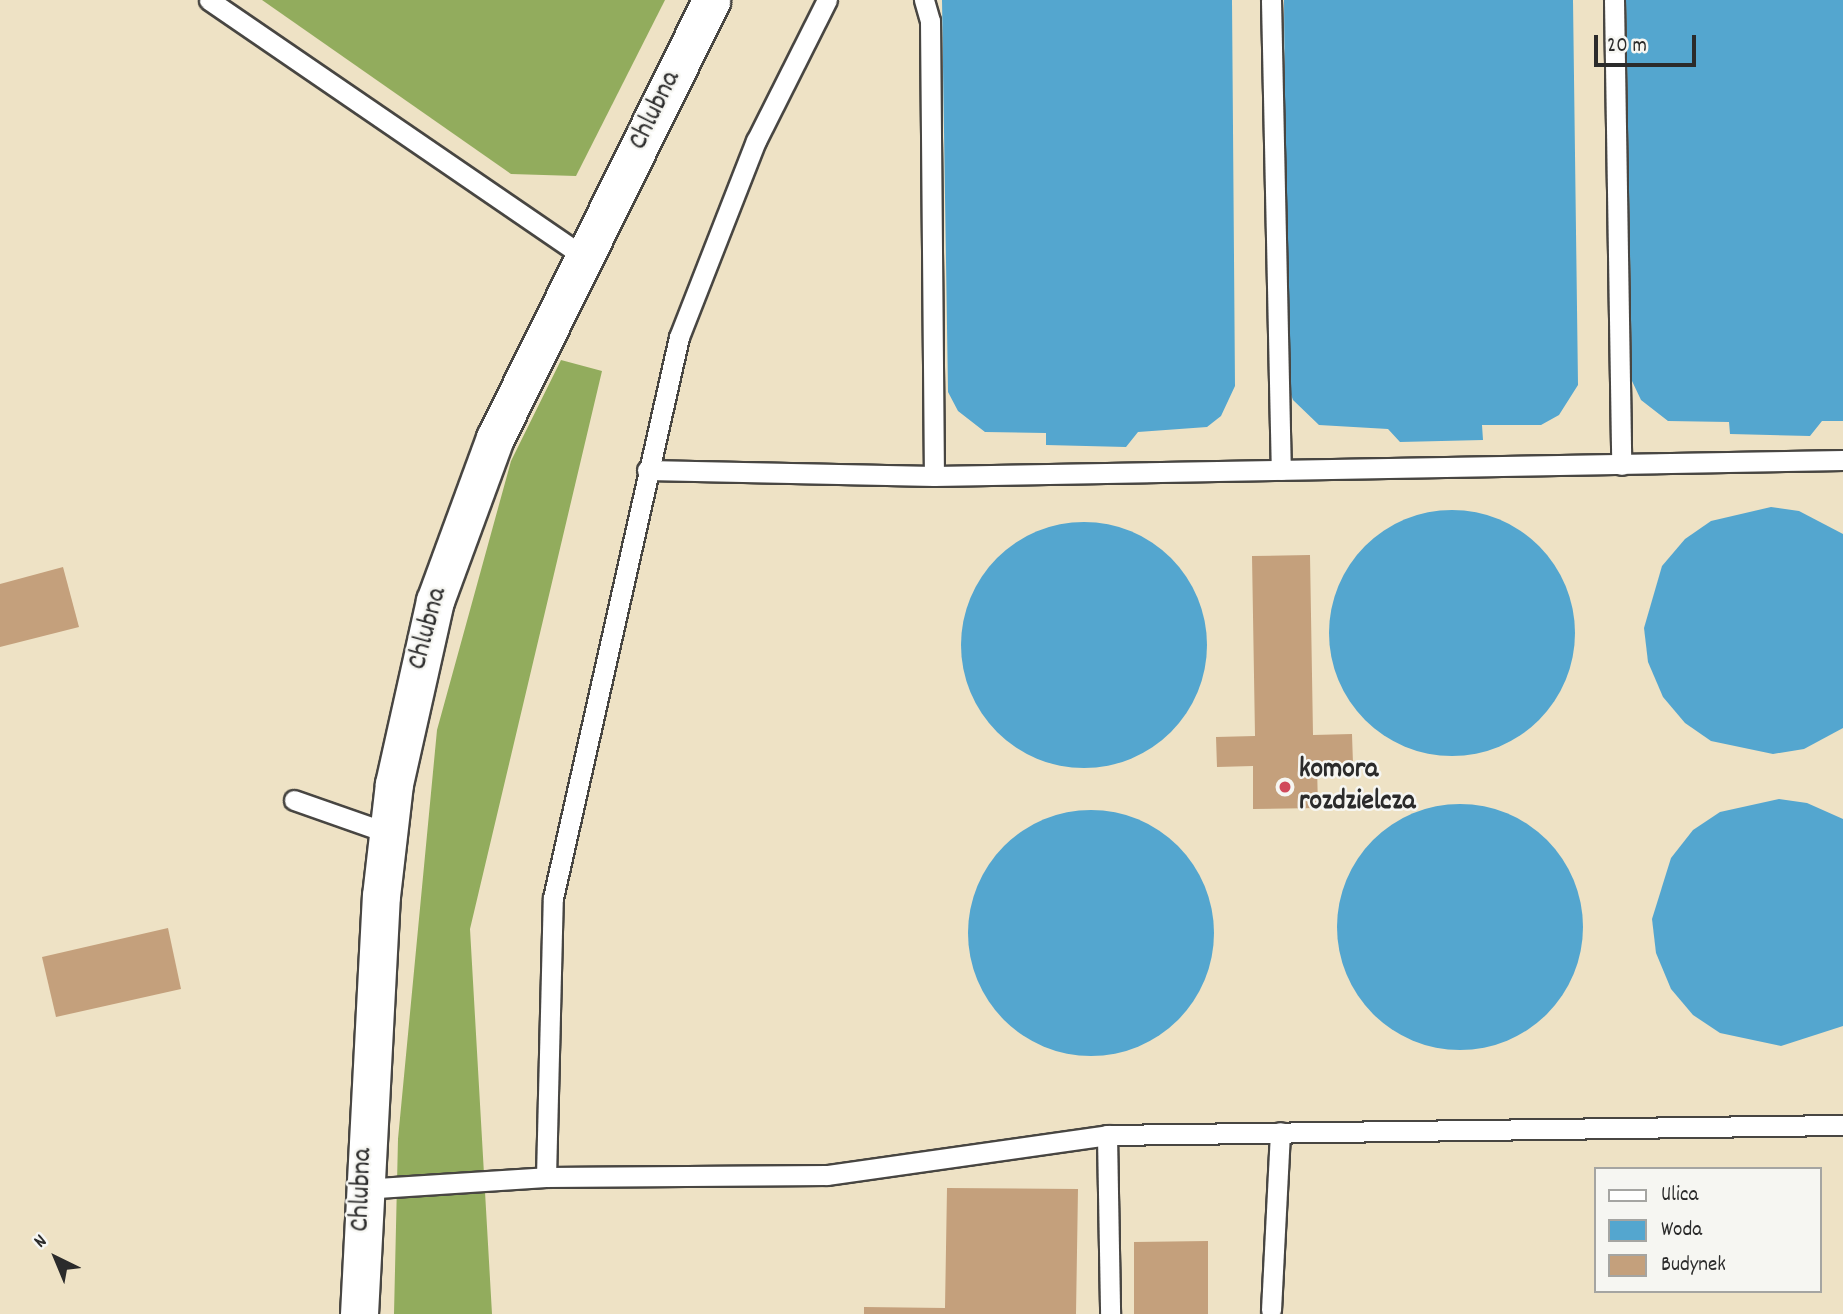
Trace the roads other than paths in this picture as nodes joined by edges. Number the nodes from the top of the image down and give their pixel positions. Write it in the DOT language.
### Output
graph roads {
  1 [pos="209,0"];
  2 [pos="711,0"];
  3 [pos="827,0"];
  4 [pos="924,0"];
  5 [pos="1270,0"];
  6 [pos="1614,0"];
  7 [pos="584,257"];
  8 [pos="1843,460"];
  9 [pos="1621,465"];
  10 [pos="647,470"];
  11 [pos="1281,470"];
  12 [pos="934,476"];
  13 [pos="294,800"];
  14 [pos="388,833"];
  15 [pos="1843,1125"];
  16 [pos="1280,1132"];
  17 [pos="1107,1135"];
  18 [pos="546,1177"];
  19 [pos="362,1189"];
  20 [pos="1270,1310"];
  21 [pos="359,1314"];
  22 [pos="1110,1314"];
  1 -- 7 [label="lane"];
  2 -- 7 [label="street, Chlubna"];
  3 -- 10 [label="lane"];
  4 -- 12 [label="lane"];
  5 -- 11 [label="lane"];
  6 -- 9 [label="lane"];
  7 -- 14 [label="street, Chlubna"];
  8 -- 9 [label="lane"];
  9 -- 11 [label="lane"];
  10 -- 12 [label="lane"];
  10 -- 18 [label="lane"];
  11 -- 12 [label="lane"];
  13 -- 14 [label="lane"];
  14 -- 19 [label="street, Chlubna"];
  15 -- 16 [label="lane"];
  16 -- 17 [label="lane"];
  16 -- 20 [label="lane"];
  17 -- 18 [label="lane"];
  17 -- 22 [label="lane"];
  18 -- 19 [label="lane"];
  19 -- 21 [label="street, Chlubna"];
}
